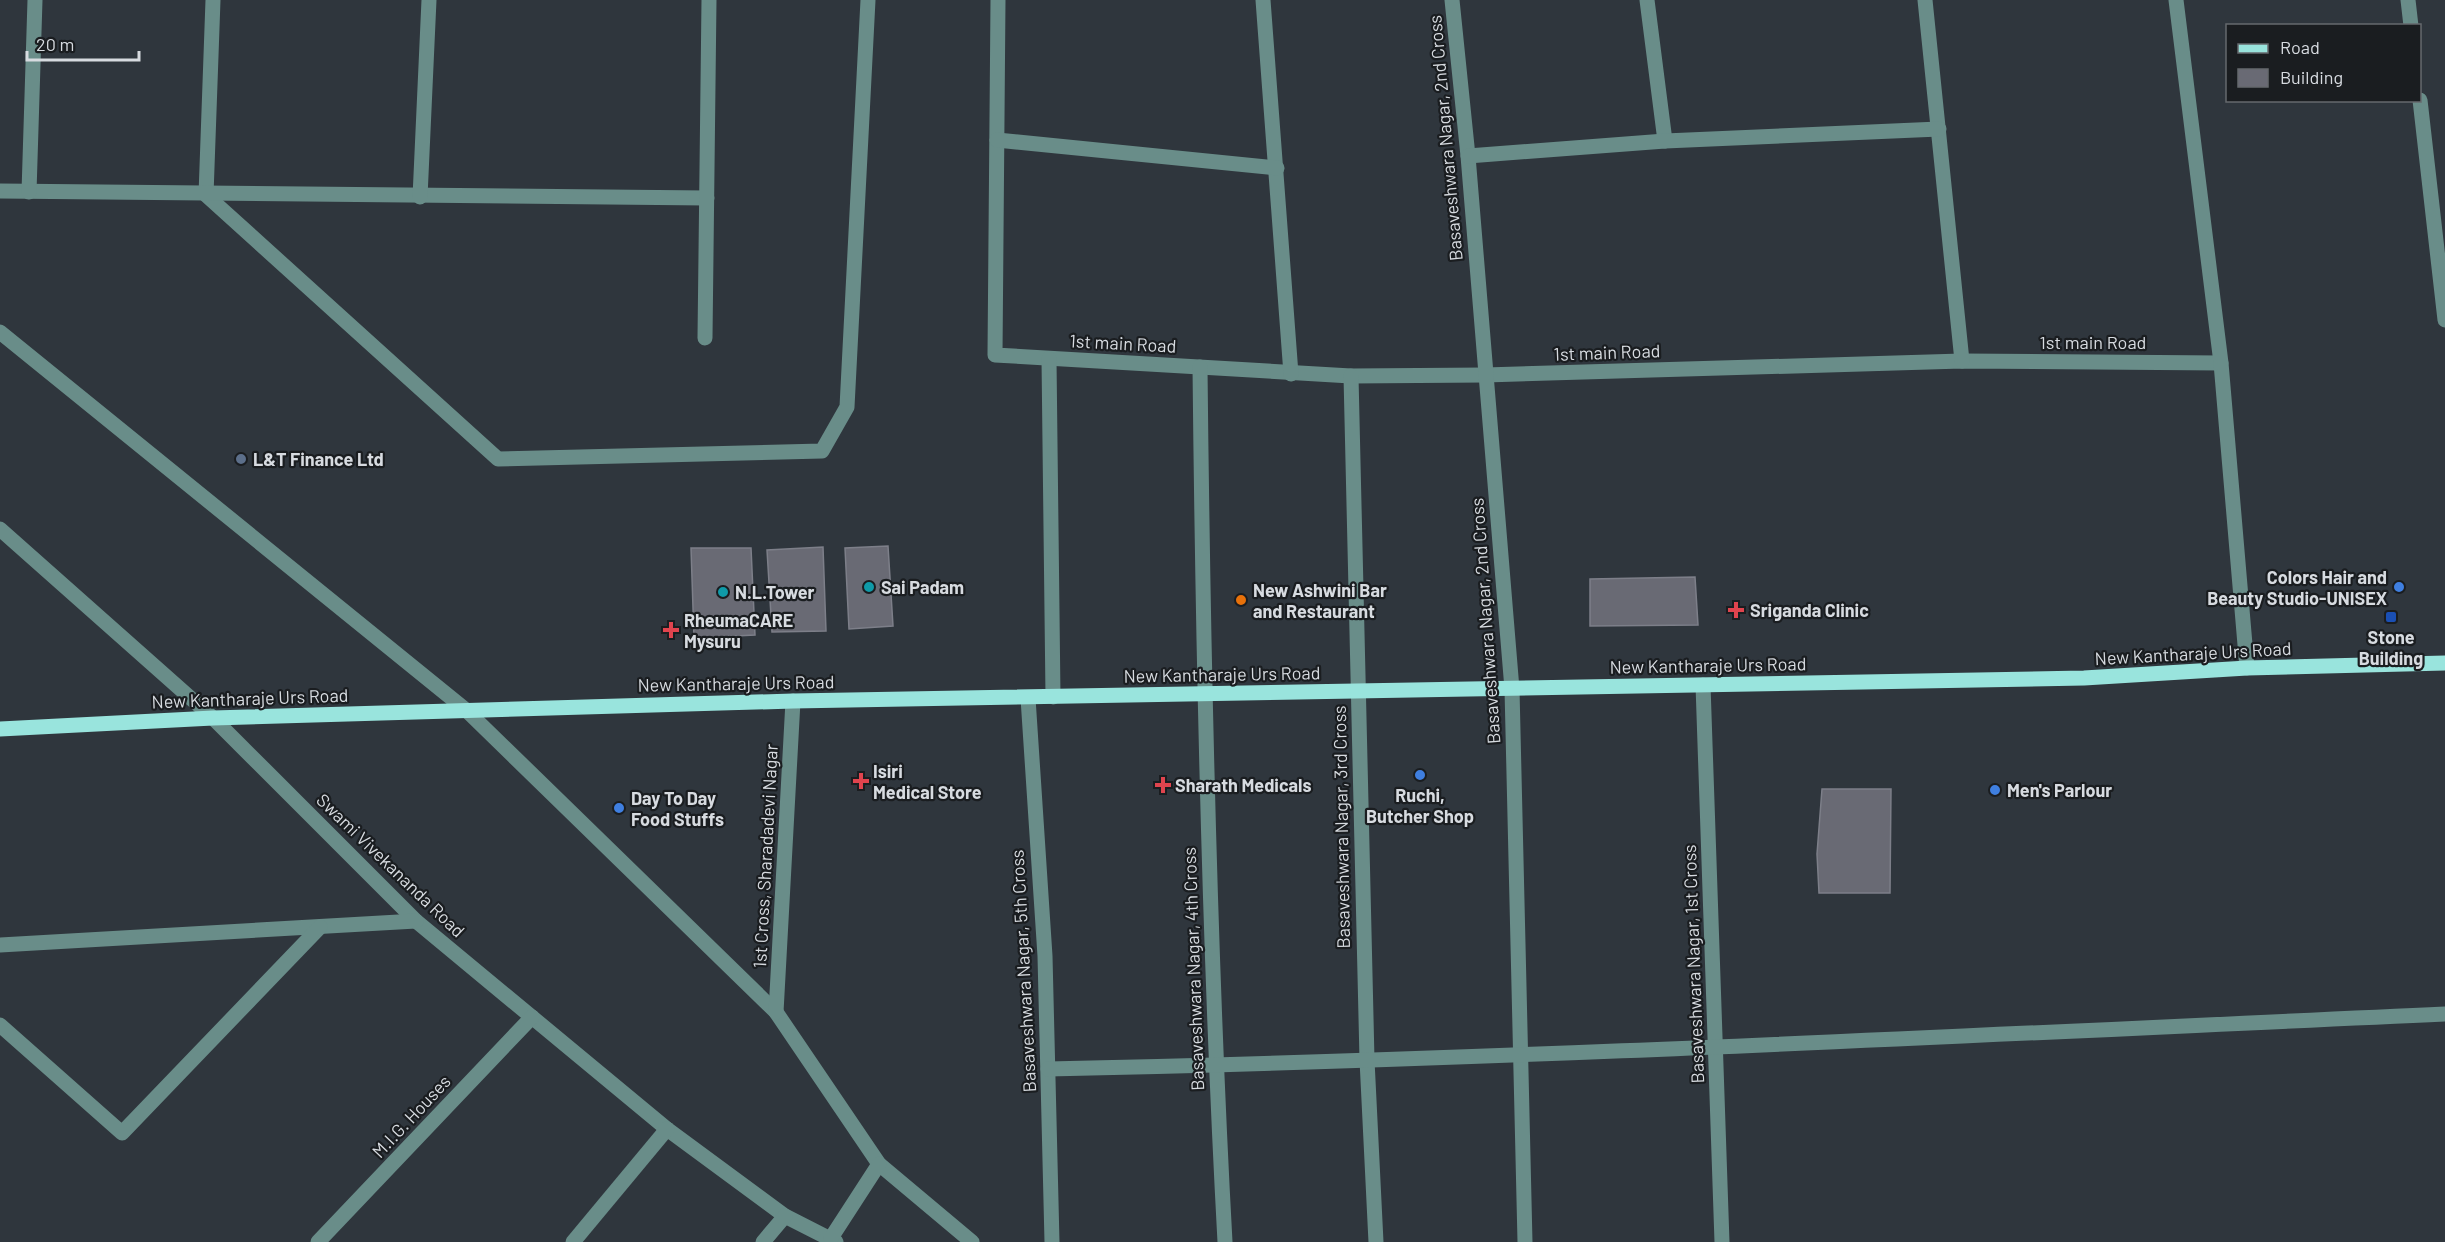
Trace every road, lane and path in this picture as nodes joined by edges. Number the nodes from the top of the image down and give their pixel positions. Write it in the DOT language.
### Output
graph roads {
  1 [pos="35,0"];
  2 [pos="213,0"];
  3 [pos="429,0"];
  4 [pos="709,0"];
  5 [pos="868,0"];
  6 [pos="998,0"];
  7 [pos="1263,0"];
  8 [pos="1452,0"];
  9 [pos="1647,0"];
  10 [pos="1925,0"];
  11 [pos="2176,0"];
  12 [pos="2408,0"];
  13 [pos="2411,24"];
  14 [pos="2420,102"];
  15 [pos="1939,129"];
  16 [pos="997,140"];
  17 [pos="1665,141"];
  18 [pos="1468,156"];
  19 [pos="1277,168"];
  20 [pos="0,191"];
  21 [pos="29,192"];
  22 [pos="206,195"];
  23 [pos="420,197"];
  24 [pos="707,198"];
  25 [pos="2445,320"];
  26 [pos="0,332"];
  27 [pos="705,338"];
  28 [pos="1048,359"];
  29 [pos="1962,361"];
  30 [pos="2221,363"];
  31 [pos="1200,367"];
  32 [pos="1291,374"];
  33 [pos="1485,375"];
  34 [pos="1351,376"];
  35 [pos="1,531"];
  36 [pos="2445,663"];
  37 [pos="2247,668"];
  38 [pos="1703,685"];
  39 [pos="1512,689"];
  40 [pos="1358,691"];
  41 [pos="1203,694"];
  42 [pos="1053,697"];
  43 [pos="1028,698"];
  44 [pos="793,701"];
  45 [pos="466,710"];
  46 [pos="213,718"];
  47 [pos="0,729"];
  48 [pos="416,921"];
  49 [pos="320,927"];
  50 [pos="0,945"];
  51 [pos="776,1012"];
  52 [pos="2445,1014"];
  53 [pos="532,1017"];
  54 [pos="0,1025"];
  55 [pos="1715,1047"];
  56 [pos="1520,1054"];
  57 [pos="1367,1060"];
  58 [pos="1215,1066"];
  59 [pos="1048,1069"];
  60 [pos="667,1129"];
  61 [pos="879,1164"];
  62 [pos="785,1216"];
  63 [pos="833,1240"];
  64 [pos="318,1242"];
  65 [pos="573,1242"];
  66 [pos="763,1242"];
  67 [pos="972,1242"];
  68 [pos="1052,1242"];
  69 [pos="1225,1242"];
  70 [pos="1376,1242"];
  71 [pos="1525,1242"];
  72 [pos="1722,1242"];
  1 -- 21 [label="street"];
  2 -- 22 [label="street"];
  3 -- 23 [label="street"];
  4 -- 24 [label="street"];
  5 -- 22 [label="street"];
  6 -- 16 [label="street"];
  7 -- 19 [label="street"];
  8 -- 18 [label="street, Basaveshwara Nagar, 2nd Cross"];
  9 -- 17 [label="street"];
  10 -- 15 [label="street"];
  11 -- 30 [label="street"];
  12 -- 13 [label="street"];
  14 -- 25 [label="street"];
  15 -- 17 [label="street"];
  15 -- 29 [label="street"];
  16 -- 19 [label="street"];
  16 -- 28 [label="street, 1st main Road"];
  17 -- 18 [label="street"];
  18 -- 33 [label="street, Basaveshwara Nagar, 2nd Cross"];
  19 -- 32 [label="street"];
  20 -- 21 [label="street"];
  21 -- 22 [label="street"];
  22 -- 23 [label="street"];
  23 -- 24 [label="street"];
  24 -- 27 [label="street"];
  26 -- 45 [label="street"];
  28 -- 31 [label="street, 1st main Road"];
  28 -- 42 [label="street"];
  29 -- 30 [label="street, 1st main Road"];
  29 -- 33 [label="street, 1st main Road"];
  30 -- 37 [label="street"];
  31 -- 32 [label="street, 1st main Road"];
  31 -- 41 [label="street, Basaveshwara Nagar, 4th Cross"];
  32 -- 34 [label="street, 1st main Road"];
  33 -- 34 [label="street, 1st main Road"];
  33 -- 39 [label="street, Basaveshwara Nagar, 2nd Cross"];
  34 -- 40 [label="street, Basaveshwara Nagar, 3rd Cross"];
  35 -- 46 [label="street, Swami Vivekananda Road"];
  36 -- 37 [label="main road, New Kantharaje Urs Road"];
  37 -- 38 [label="main road, New Kantharaje Urs Road"];
  38 -- 39 [label="main road, New Kantharaje Urs Road"];
  38 -- 55 [label="street, Basaveshwara Nagar, 1st Cross"];
  39 -- 40 [label="main road, New Kantharaje Urs Road"];
  39 -- 56 [label="street, Basaveshwara Nagar, 2nd Cross"];
  40 -- 41 [label="main road, New Kantharaje Urs Road"];
  40 -- 57 [label="street, Basaveshwara Nagar, 3rd Cross"];
  41 -- 42 [label="main road, New Kantharaje Urs Road"];
  41 -- 58 [label="street, Basaveshwara Nagar, 4th Cross"];
  42 -- 43 [label="main road, New Kantharaje Urs Road"];
  43 -- 44 [label="main road, New Kantharaje Urs Road"];
  43 -- 59 [label="street, Basaveshwara Nagar, 5th Cross"];
  44 -- 45 [label="main road, New Kantharaje Urs Road"];
  44 -- 51 [label="street, 1st Cross, Sharadadevi Nagar"];
  45 -- 46 [label="main road, New Kantharaje Urs Road"];
  45 -- 51 [label="street"];
  46 -- 47 [label="main road, New Kantharaje Urs Road"];
  46 -- 48 [label="street, Swami Vivekananda Road"];
  48 -- 49 [label="street"];
  48 -- 53 [label="street, Swami Vivekananda Road"];
  49 -- 50 [label="street"];
  49 -- 54 [label="street"];
  51 -- 61 [label="street"];
  52 -- 55 [label="street"];
  53 -- 60 [label="street, Swami Vivekananda Road"];
  53 -- 64 [label="street, M.I.G. Houses"];
  55 -- 56 [label="street"];
  55 -- 72 [label="street, Basaveshwara Nagar, 1st Cross"];
  56 -- 57 [label="street"];
  56 -- 71 [label="street, Basaveshwara Nagar, 2nd Cross"];
  57 -- 58 [label="street"];
  57 -- 70 [label="street, Basaveshwara Nagar, 3rd Cross"];
  58 -- 59 [label="street"];
  58 -- 69 [label="street, Basaveshwara Nagar, 4th Cross"];
  59 -- 68 [label="street, Basaveshwara Nagar, 5th Cross"];
  60 -- 62 [label="street, Swami Vivekananda Road"];
  60 -- 65 [label="street"];
  61 -- 63 [label="street"];
  61 -- 67 [label="street"];
  62 -- 63 [label="street, Swami Vivekananda Road"];
  62 -- 66 [label="street"];
}
